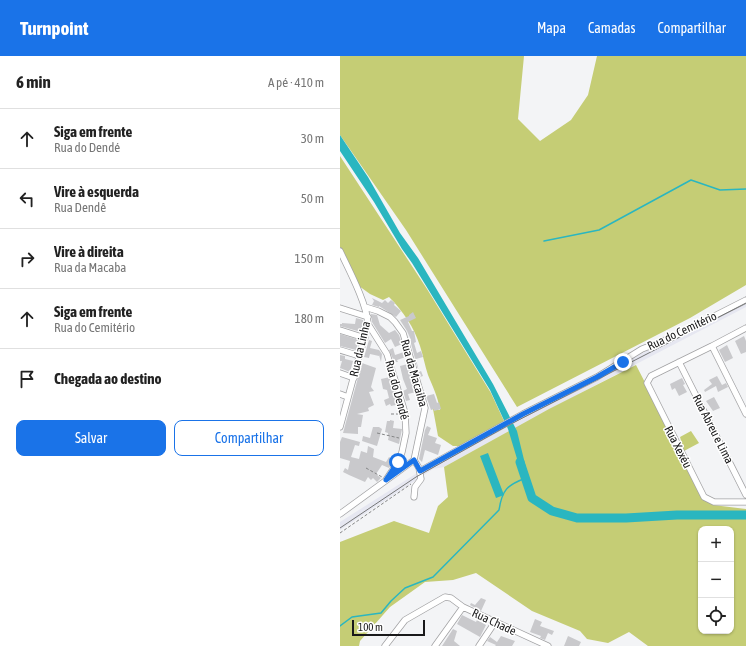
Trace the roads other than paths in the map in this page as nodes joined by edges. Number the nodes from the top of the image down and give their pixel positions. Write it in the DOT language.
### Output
graph roads {
  1 [pos="340,251"];
  2 [pos="746,300"];
  3 [pos="365,307"];
  4 [pos="340,308"];
  5 [pos="368,317"];
  6 [pos="368,324"];
  7 [pos="340,330"];
  8 [pos="745,330"];
  9 [pos="365,338"];
  10 [pos="712,346"];
  11 [pos="340,350"];
  12 [pos="360,356"];
  13 [pos="680,362"];
  14 [pos="340,373"];
  15 [pos="354,378"];
  16 [pos="340,394"];
  17 [pos="348,397"];
  18 [pos="746,414"];
  19 [pos="342,415"];
  20 [pos="340,427"];
  21 [pos="414,460"];
  22 [pos="420,474"];
  23 [pos="386,480"];
  24 [pos="746,495"];
  25 [pos="414,497"];
  26 [pos="746,502"];
  27 [pos="340,514"];
  28 [pos="463,607"];
  29 [pos="495,622"];
  30 [pos="385,646"];
  31 [pos="435,646"];
  32 [pos="479,646"];
  33 [pos="548,646"];
  1 -- 3 [label="street, Rua da Linha"];
  2 -- 22 [label="street, Rua do Cemitério"];
  3 -- 5 [label="street, Rua da Linha"];
  3 -- 21 [label="street, Rua da Macaiba"];
  4 -- 5 [label="street"];
  5 -- 6 [label="street, Rua da Linha"];
  6 -- 9 [label="street, Rua da Linha"];
  6 -- 23 [label="street, Rua do Dendé"];
  7 -- 9 [label="street"];
  8 -- 10 [label="street"];
  9 -- 12 [label="street, Rua da Linha"];
  10 -- 13 [label="street"];
  10 -- 18 [label="street"];
  11 -- 12 [label="street"];
  12 -- 15 [label="street, Rua da Linha"];
  13 -- 24 [label="street, Rua Abreu e Lima"];
  13 -- 26 [label="street, Rua Xexéu"];
  14 -- 15 [label="street"];
  15 -- 17 [label="street, Rua da Linha"];
  16 -- 17 [label="street"];
  17 -- 19 [label="street, Rua da Linha"];
  19 -- 20 [label="street, Rua da Linha"];
  21 -- 22 [label="street"];
  21 -- 23 [label="street"];
  22 -- 25 [label="street"];
  23 -- 27 [label="street"];
  28 -- 29 [label="street, Rua Chade"];
  28 -- 30 [label="street, Rua Chade"];
  28 -- 31 [label="street"];
  29 -- 32 [label="street"];
  29 -- 33 [label="street, Rua Chade"];
}
